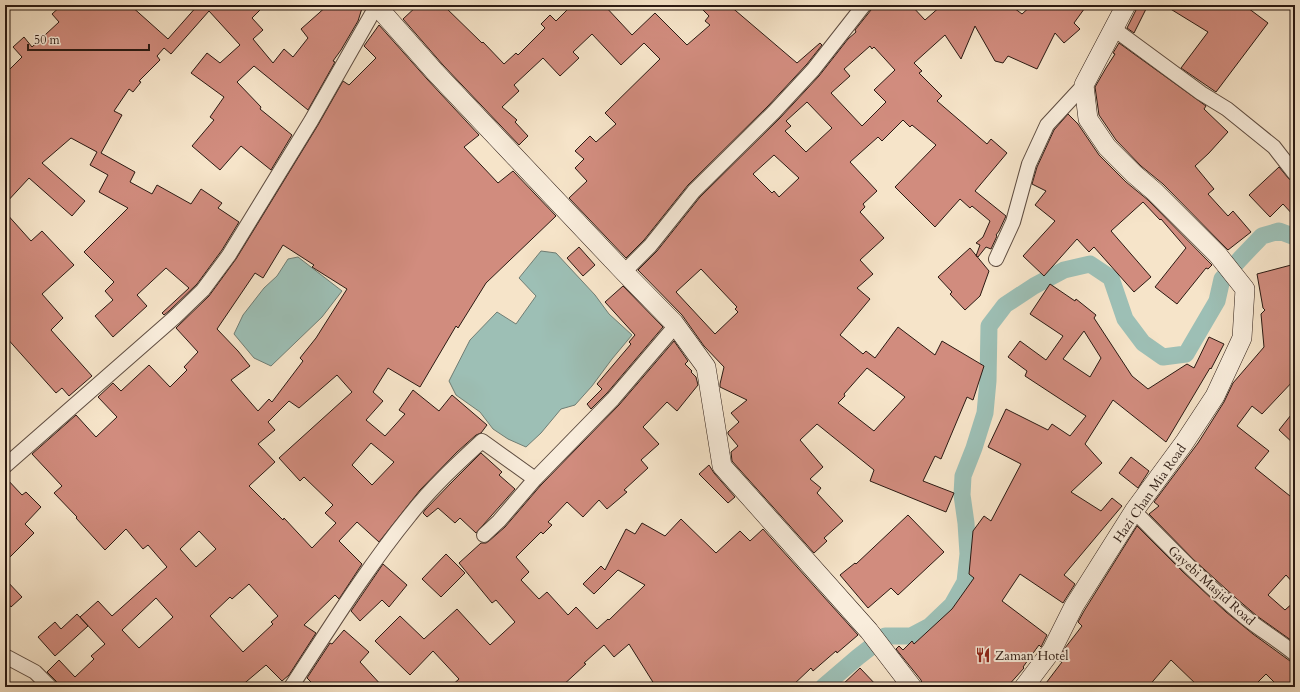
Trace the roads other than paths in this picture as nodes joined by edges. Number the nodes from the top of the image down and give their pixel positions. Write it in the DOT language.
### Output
graph roads {
  1 [pos="377,5"];
  2 [pos="864,5"];
  3 [pos="1126,5"];
  4 [pos="1114,28"];
  5 [pos="1084,85"];
  6 [pos="1295,174"];
  7 [pos="996,259"];
  8 [pos="624,272"];
  9 [pos="674,323"];
  10 [pos="5,466"];
  11 [pos="535,479"];
  12 [pos="1134,511"];
  13 [pos="484,535"];
  14 [pos="1295,654"];
  15 [pos="5,656"];
  16 [pos="50,687"];
  17 [pos="291,687"];
  18 [pos="912,687"];
  19 [pos="1024,687"];
  1 -- 8 [label="street"];
  1 -- 10 [label="street"];
  2 -- 8 [label="street"];
  3 -- 4 [label="street"];
  4 -- 5 [label="street"];
  4 -- 6 [label="street"];
  5 -- 7 [label="street"];
  5 -- 12 [label="street, Hazi Chan Mia Road"];
  8 -- 9 [label="street"];
  9 -- 11 [label="street"];
  9 -- 18 [label="street"];
  11 -- 13 [label="street"];
  11 -- 17 [label="street"];
  12 -- 14 [label="street, Gayebi Masjid Road"];
  12 -- 19 [label="street, Hazi Chan Mia Road"];
  15 -- 16 [label="street"];
}
